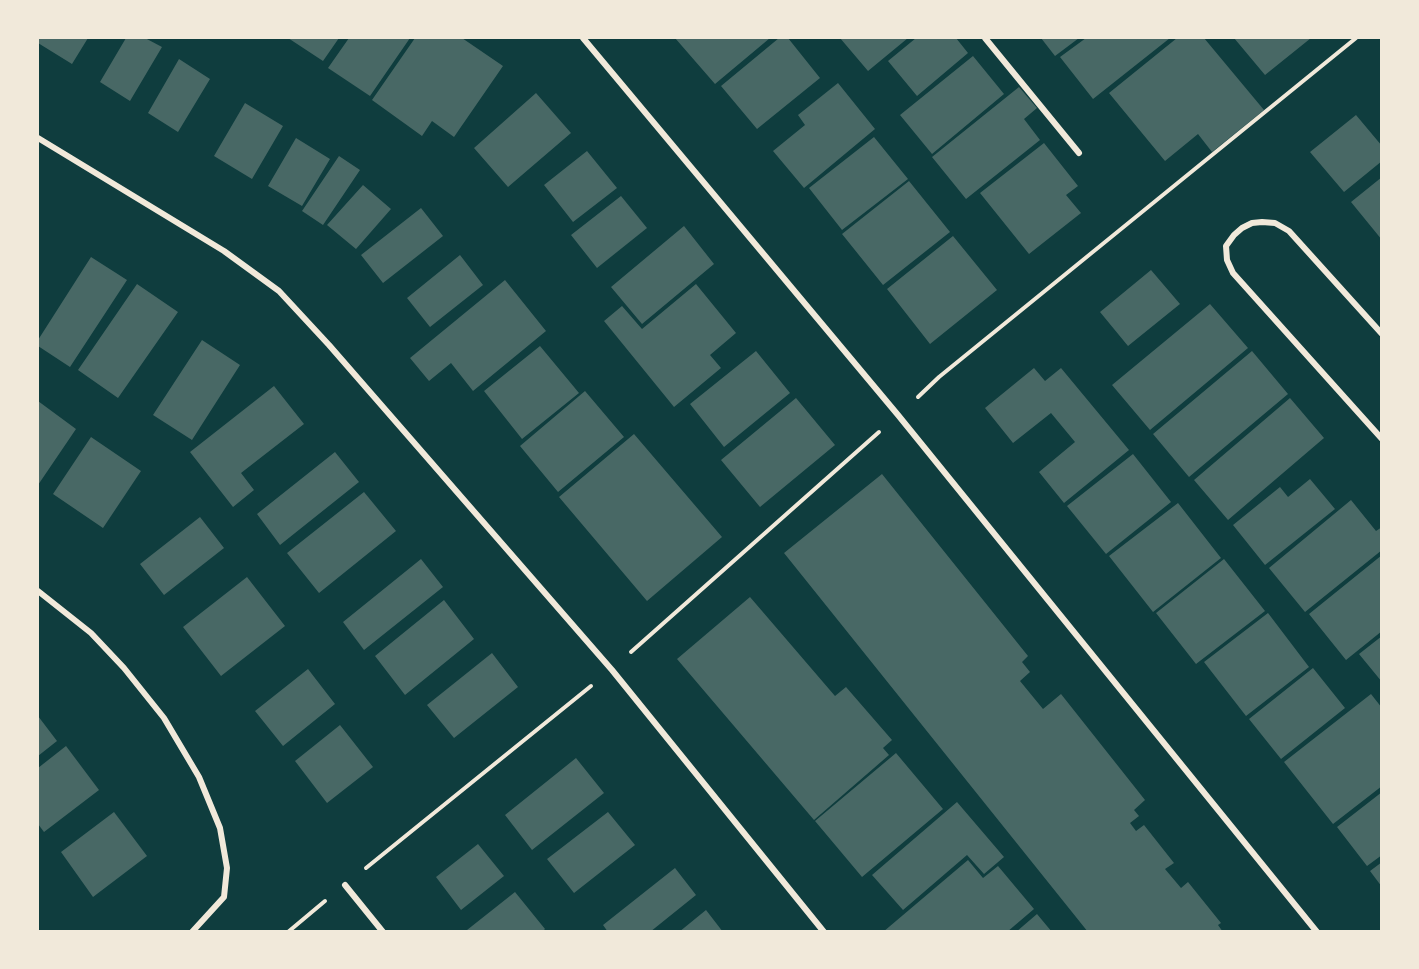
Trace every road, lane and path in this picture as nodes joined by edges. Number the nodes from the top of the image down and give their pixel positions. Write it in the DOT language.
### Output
graph roads {
  1 [pos="583,38"];
  2 [pos="985,38"];
  3 [pos="1356,38"];
  4 [pos="38,138"];
  5 [pos="1079,153"];
  6 [pos="1382,334"];
  7 [pos="898,415"];
  8 [pos="1382,440"];
  9 [pos="38,591"];
  10 [pos="612,670"];
  11 [pos="345,885"];
  12 [pos="192,932"];
  13 [pos="288,932"];
  14 [pos="382,932"];
  15 [pos="824,932"];
  16 [pos="1317,932"];
  1 -- 7 [label="street"];
  2 -- 5 [label="street"];
  3 -- 7 [label="path"];
  4 -- 10 [label="street"];
  6 -- 8 [label="street"];
  7 -- 10 [label="path"];
  7 -- 16 [label="street"];
  9 -- 12 [label="street"];
  10 -- 11 [label="path"];
  10 -- 15 [label="street"];
  11 -- 13 [label="path"];
  11 -- 14 [label="street"];
}
